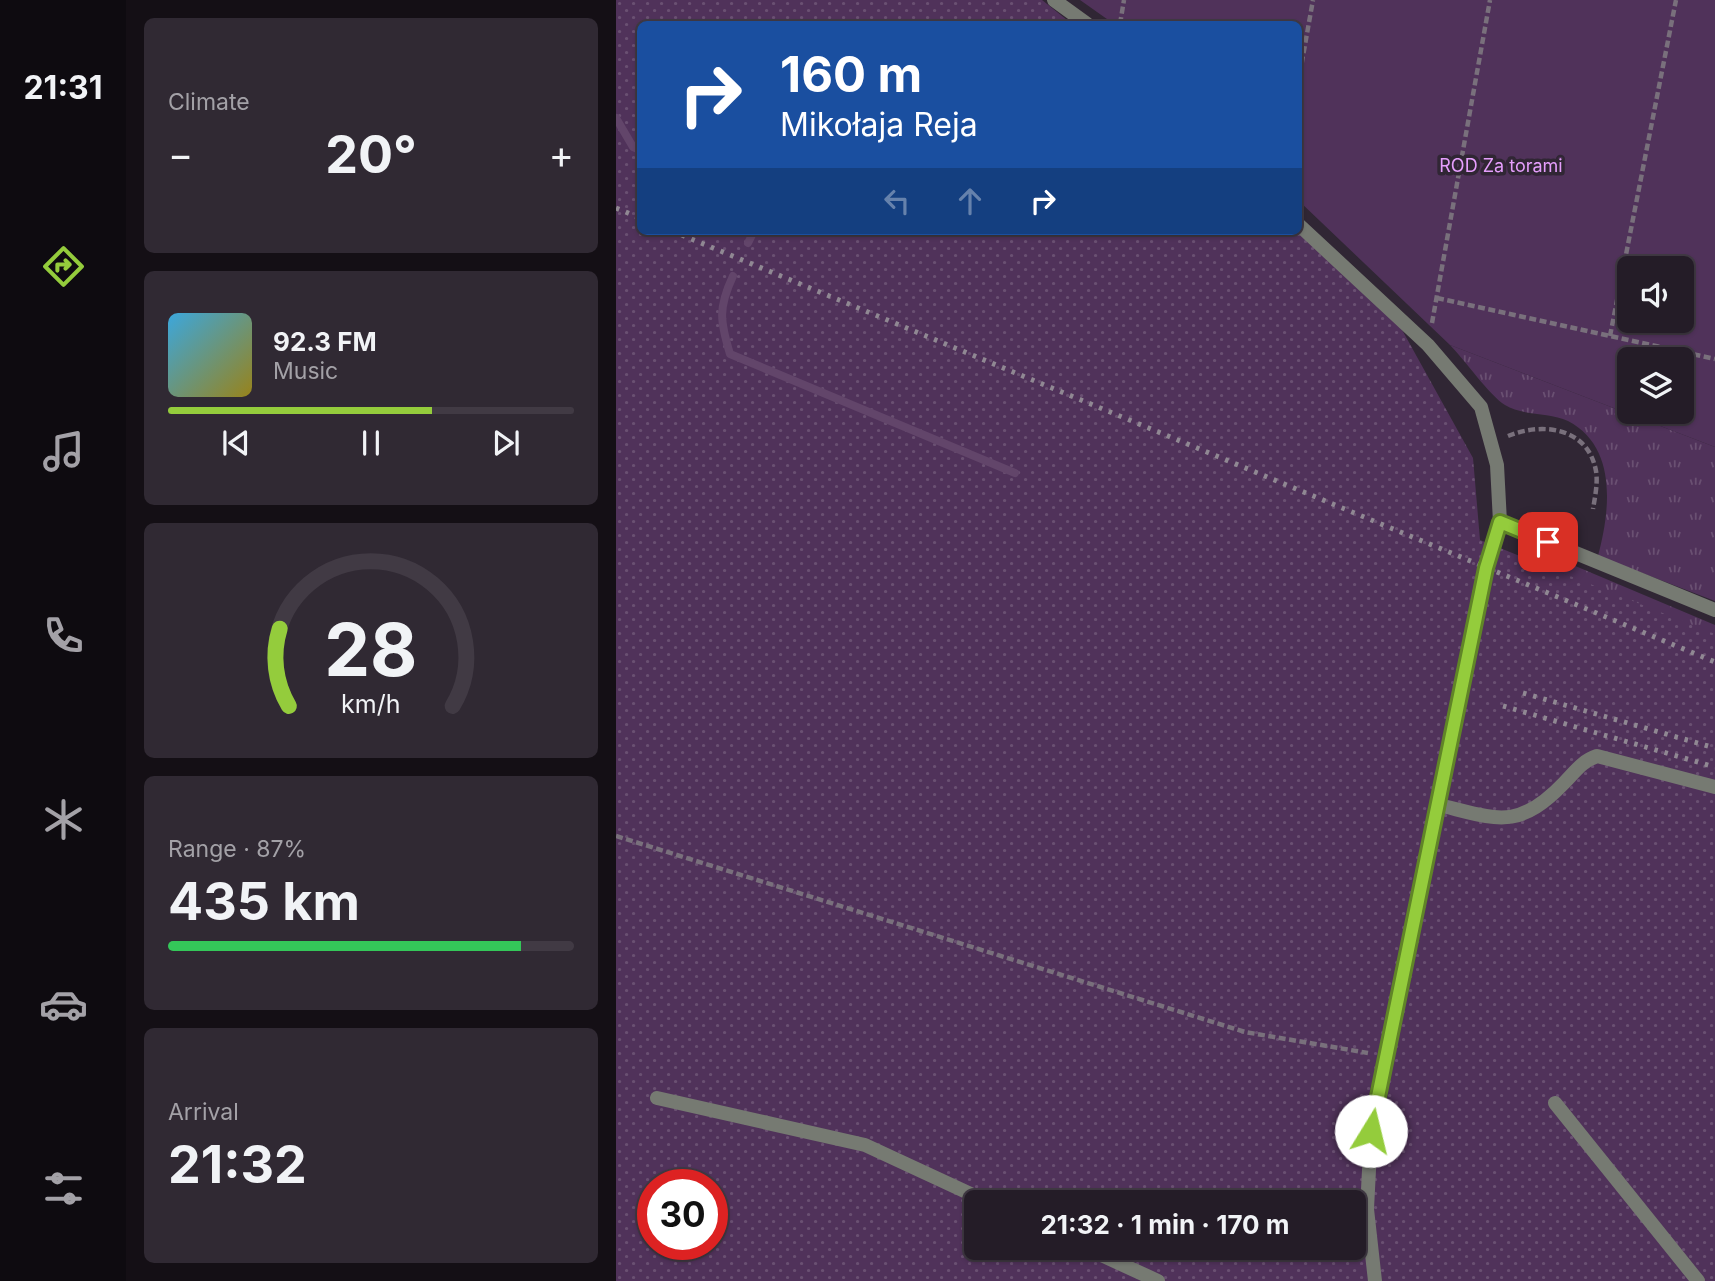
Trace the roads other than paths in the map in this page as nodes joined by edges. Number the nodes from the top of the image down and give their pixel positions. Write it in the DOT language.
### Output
graph roads {
  1 [pos="1054,0"];
  2 [pos="1083,21"];
  3 [pos="1302,228"];
  4 [pos="1500,522"];
  5 [pos="1715,610"];
  6 [pos="1715,787"];
  7 [pos="1439,805"];
  8 [pos="657,1098"];
  9 [pos="1555,1103"];
  10 [pos="964,1191"];
  11 [pos="1112,1260"];
  12 [pos="1158,1281"];
  13 [pos="1375,1281"];
  14 [pos="1698,1281"];
  1 -- 2 [label="street"];
  3 -- 4 [label="street"];
  4 -- 5 [label="street"];
  4 -- 7 [label="street"];
  6 -- 7 [label="street"];
  7 -- 13 [label="street"];
  8 -- 10 [label="street"];
  9 -- 14 [label="street"];
  11 -- 12 [label="street"];
}
